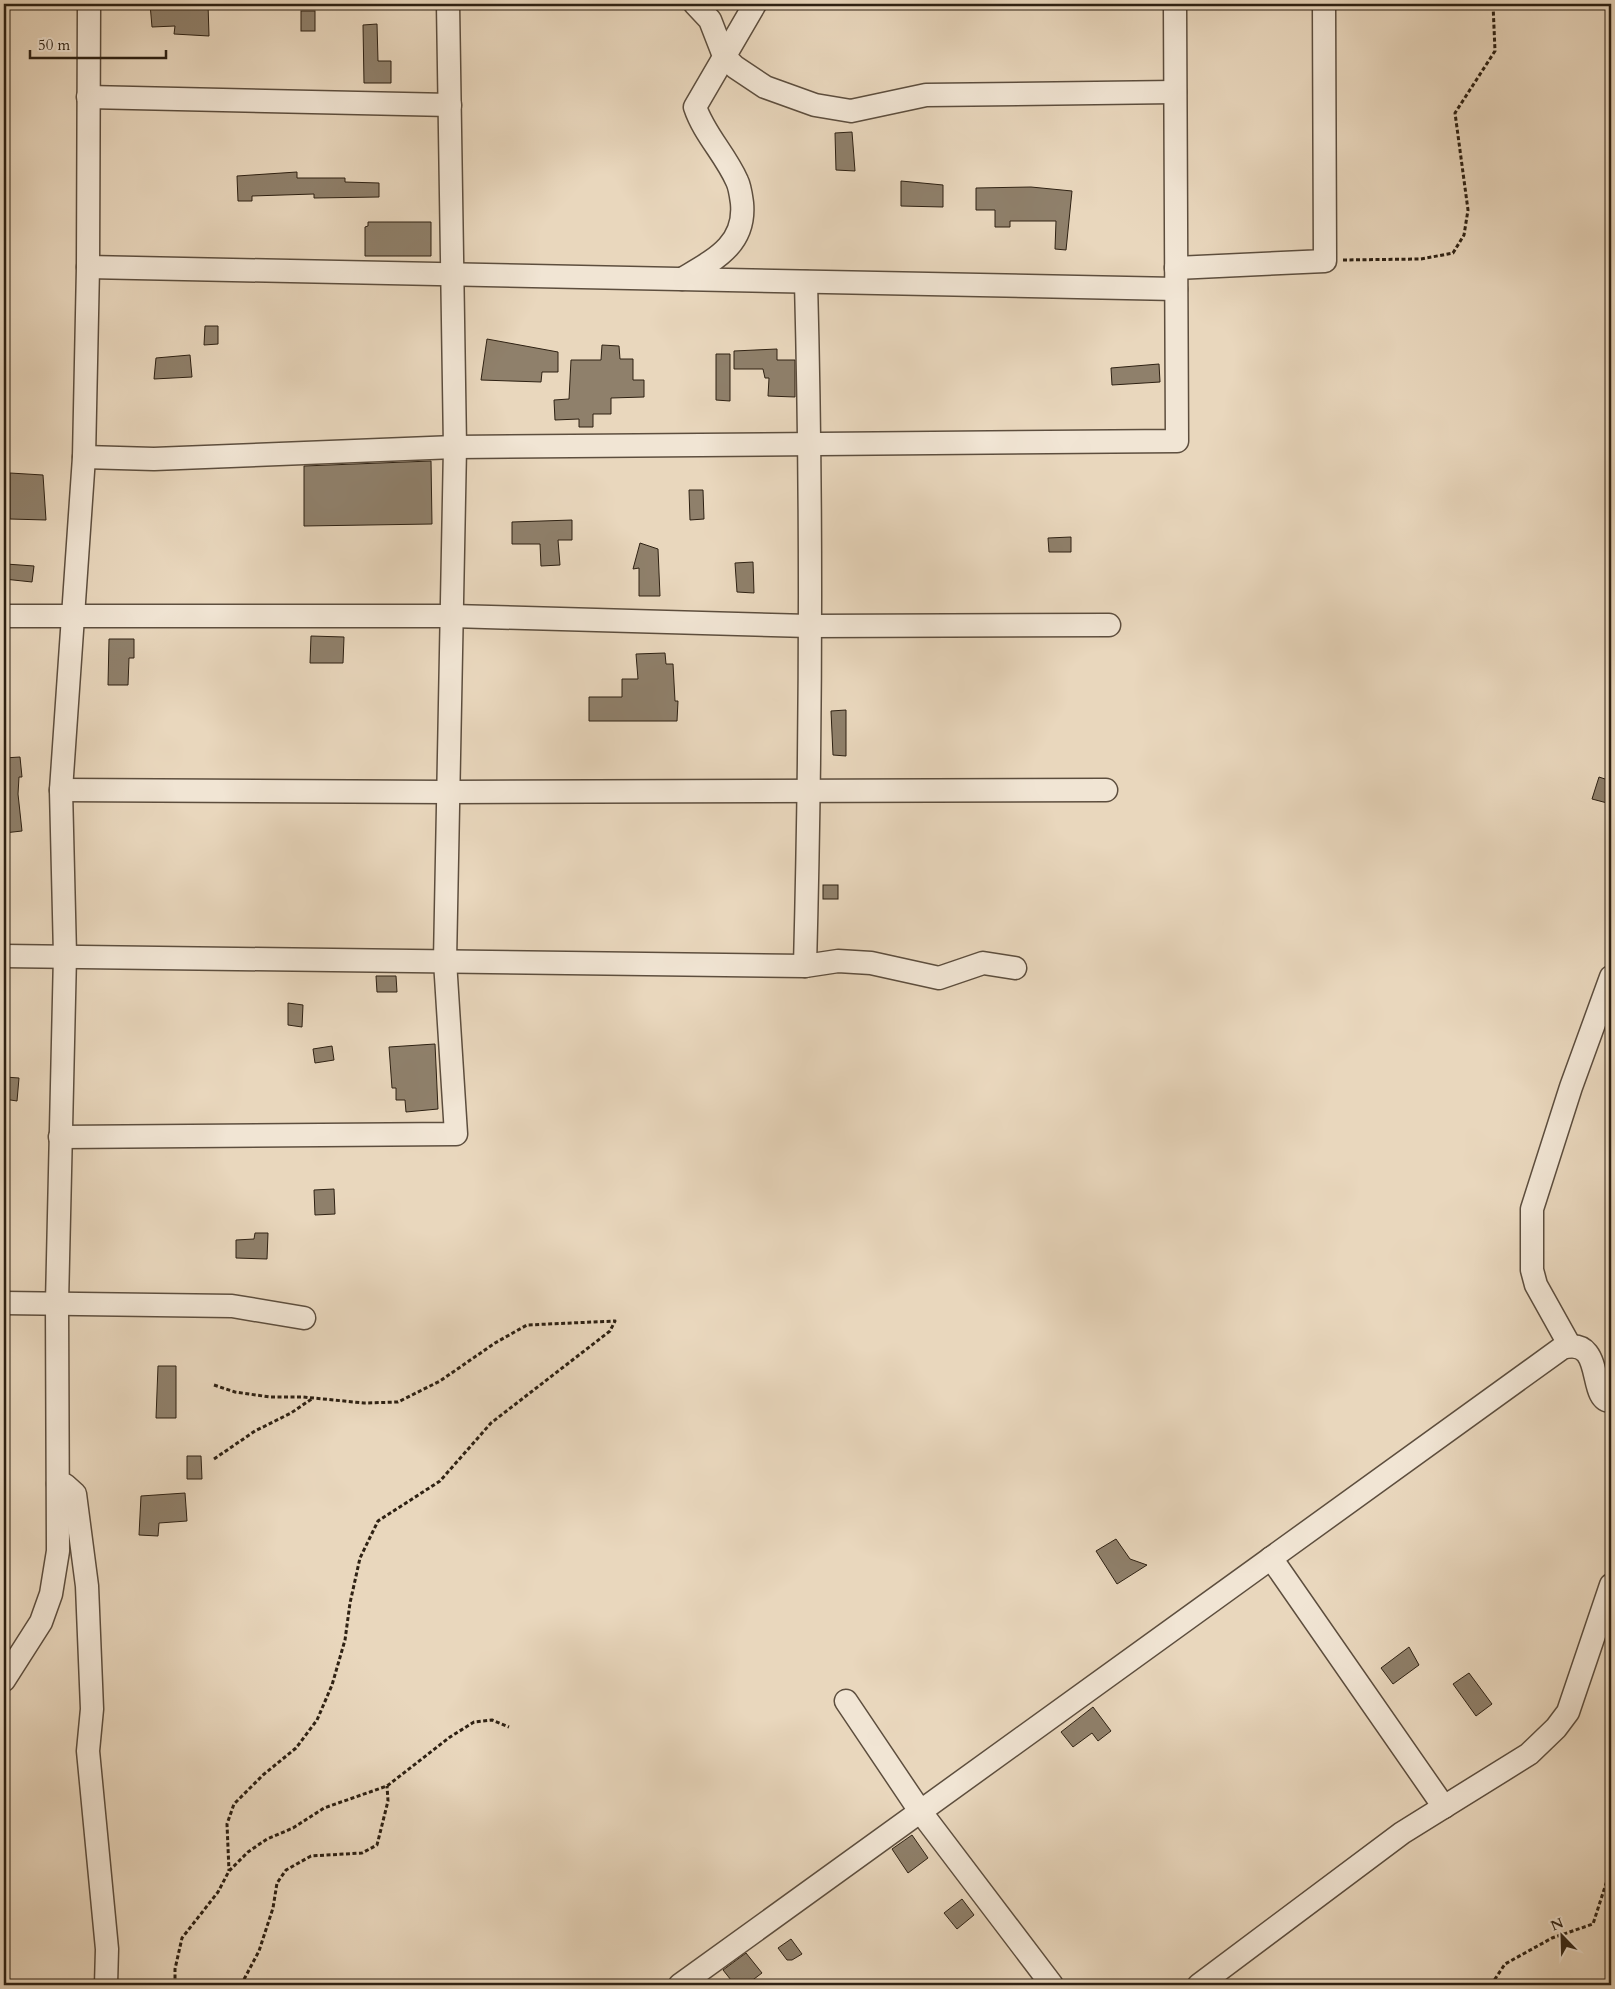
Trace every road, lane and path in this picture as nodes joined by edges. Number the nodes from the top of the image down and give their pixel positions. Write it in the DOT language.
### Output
graph roads {
  1 [pos="89,4"];
  2 [pos="448,4"];
  3 [pos="695,4"];
  4 [pos="755,4"];
  5 [pos="1175,4"];
  6 [pos="1324,4"];
  7 [pos="1493,4"];
  8 [pos="724,56"];
  9 [pos="1175,92"];
  10 [pos="88,98"];
  11 [pos="450,105"];
  12 [pos="1325,261"];
  13 [pos="88,267"];
  14 [pos="452,274"];
  15 [pos="1176,278"];
  16 [pos="682,279"];
  17 [pos="806,282"];
  18 [pos="810,446"];
  19 [pos="455,447"];
  20 [pos="84,457"];
  21 [pos="4,616"];
  22 [pos="73,616"];
  23 [pos="452,616"];
  24 [pos="1109,625"];
  25 [pos="809,626"];
  26 [pos="61,790"];
  27 [pos="1106,790"];
  28 [pos="810,791"];
  29 [pos="448,792"];
  30 [pos="4,956"];
  31 [pos="65,956"];
  32 [pos="445,961"];
  33 [pos="805,966"];
  34 [pos="1015,968"];
  35 [pos="1611,977"];
  36 [pos="60,1137"];
  37 [pos="4,1303"];
  38 [pos="57,1303"];
  39 [pos="304,1318"];
  40 [pos="1570,1346"];
  41 [pos="214,1386"];
  42 [pos="313,1398"];
  43 [pos="1611,1401"];
  44 [pos="214,1460"];
  45 [pos="58,1484"];
  46 [pos="1271,1558"];
  47 [pos="1611,1585"];
  48 [pos="4,1680"];
  49 [pos="846,1701"];
  50 [pos="510,1727"];
  51 [pos="387,1786"];
  52 [pos="1444,1807"];
  53 [pos="920,1812"];
  54 [pos="1611,1868"];
  55 [pos="229,1871"];
  56 [pos="106,1985"];
  57 [pos="175,1985"];
  58 [pos="241,1985"];
  59 [pos="680,1985"];
  60 [pos="1052,1985"];
  61 [pos="1199,1985"];
  62 [pos="1492,1985"];
  1 -- 10 [label="street"];
  2 -- 11 [label="street"];
  3 -- 8 [label="street"];
  4 -- 8 [label="street"];
  5 -- 9 [label="street"];
  6 -- 12 [label="street"];
  7 -- 12 [label="path"];
  8 -- 9 [label="street"];
  8 -- 16 [label="street"];
  9 -- 15 [label="street"];
  10 -- 11 [label="street"];
  10 -- 13 [label="street"];
  11 -- 14 [label="street"];
  12 -- 15 [label="street"];
  13 -- 14 [label="street"];
  13 -- 20 [label="street"];
  14 -- 16 [label="street"];
  14 -- 19 [label="street"];
  15 -- 17 [label="street"];
  15 -- 18 [label="street"];
  16 -- 17 [label="street"];
  17 -- 18 [label="street"];
  18 -- 19 [label="street"];
  18 -- 25 [label="street"];
  19 -- 20 [label="street"];
  19 -- 23 [label="street"];
  20 -- 22 [label="street"];
  21 -- 22 [label="street"];
  22 -- 23 [label="street"];
  22 -- 26 [label="street"];
  23 -- 25 [label="street"];
  23 -- 29 [label="street"];
  24 -- 25 [label="street"];
  25 -- 28 [label="street"];
  26 -- 29 [label="street"];
  26 -- 31 [label="street"];
  27 -- 28 [label="street"];
  28 -- 29 [label="street"];
  28 -- 33 [label="street"];
  29 -- 32 [label="street"];
  30 -- 31 [label="street"];
  31 -- 32 [label="street"];
  31 -- 36 [label="street"];
  32 -- 33 [label="street"];
  32 -- 36 [label="street"];
  33 -- 34 [label="street"];
  35 -- 40 [label="street"];
  36 -- 38 [label="street"];
  37 -- 38 [label="street"];
  38 -- 39 [label="street"];
  38 -- 45 [label="street"];
  40 -- 43 [label="street"];
  40 -- 46 [label="street"];
  41 -- 42 [label="path"];
  42 -- 44 [label="path"];
  42 -- 55 [label="path"];
  45 -- 48 [label="street"];
  45 -- 56 [label="street"];
  46 -- 52 [label="street"];
  46 -- 53 [label="street"];
  47 -- 52 [label="street"];
  49 -- 53 [label="street"];
  50 -- 51 [label="path"];
  51 -- 55 [label="path"];
  51 -- 58 [label="path"];
  52 -- 61 [label="street"];
  53 -- 59 [label="street"];
  53 -- 60 [label="street"];
  54 -- 62 [label="path"];
  55 -- 57 [label="path"];
}
